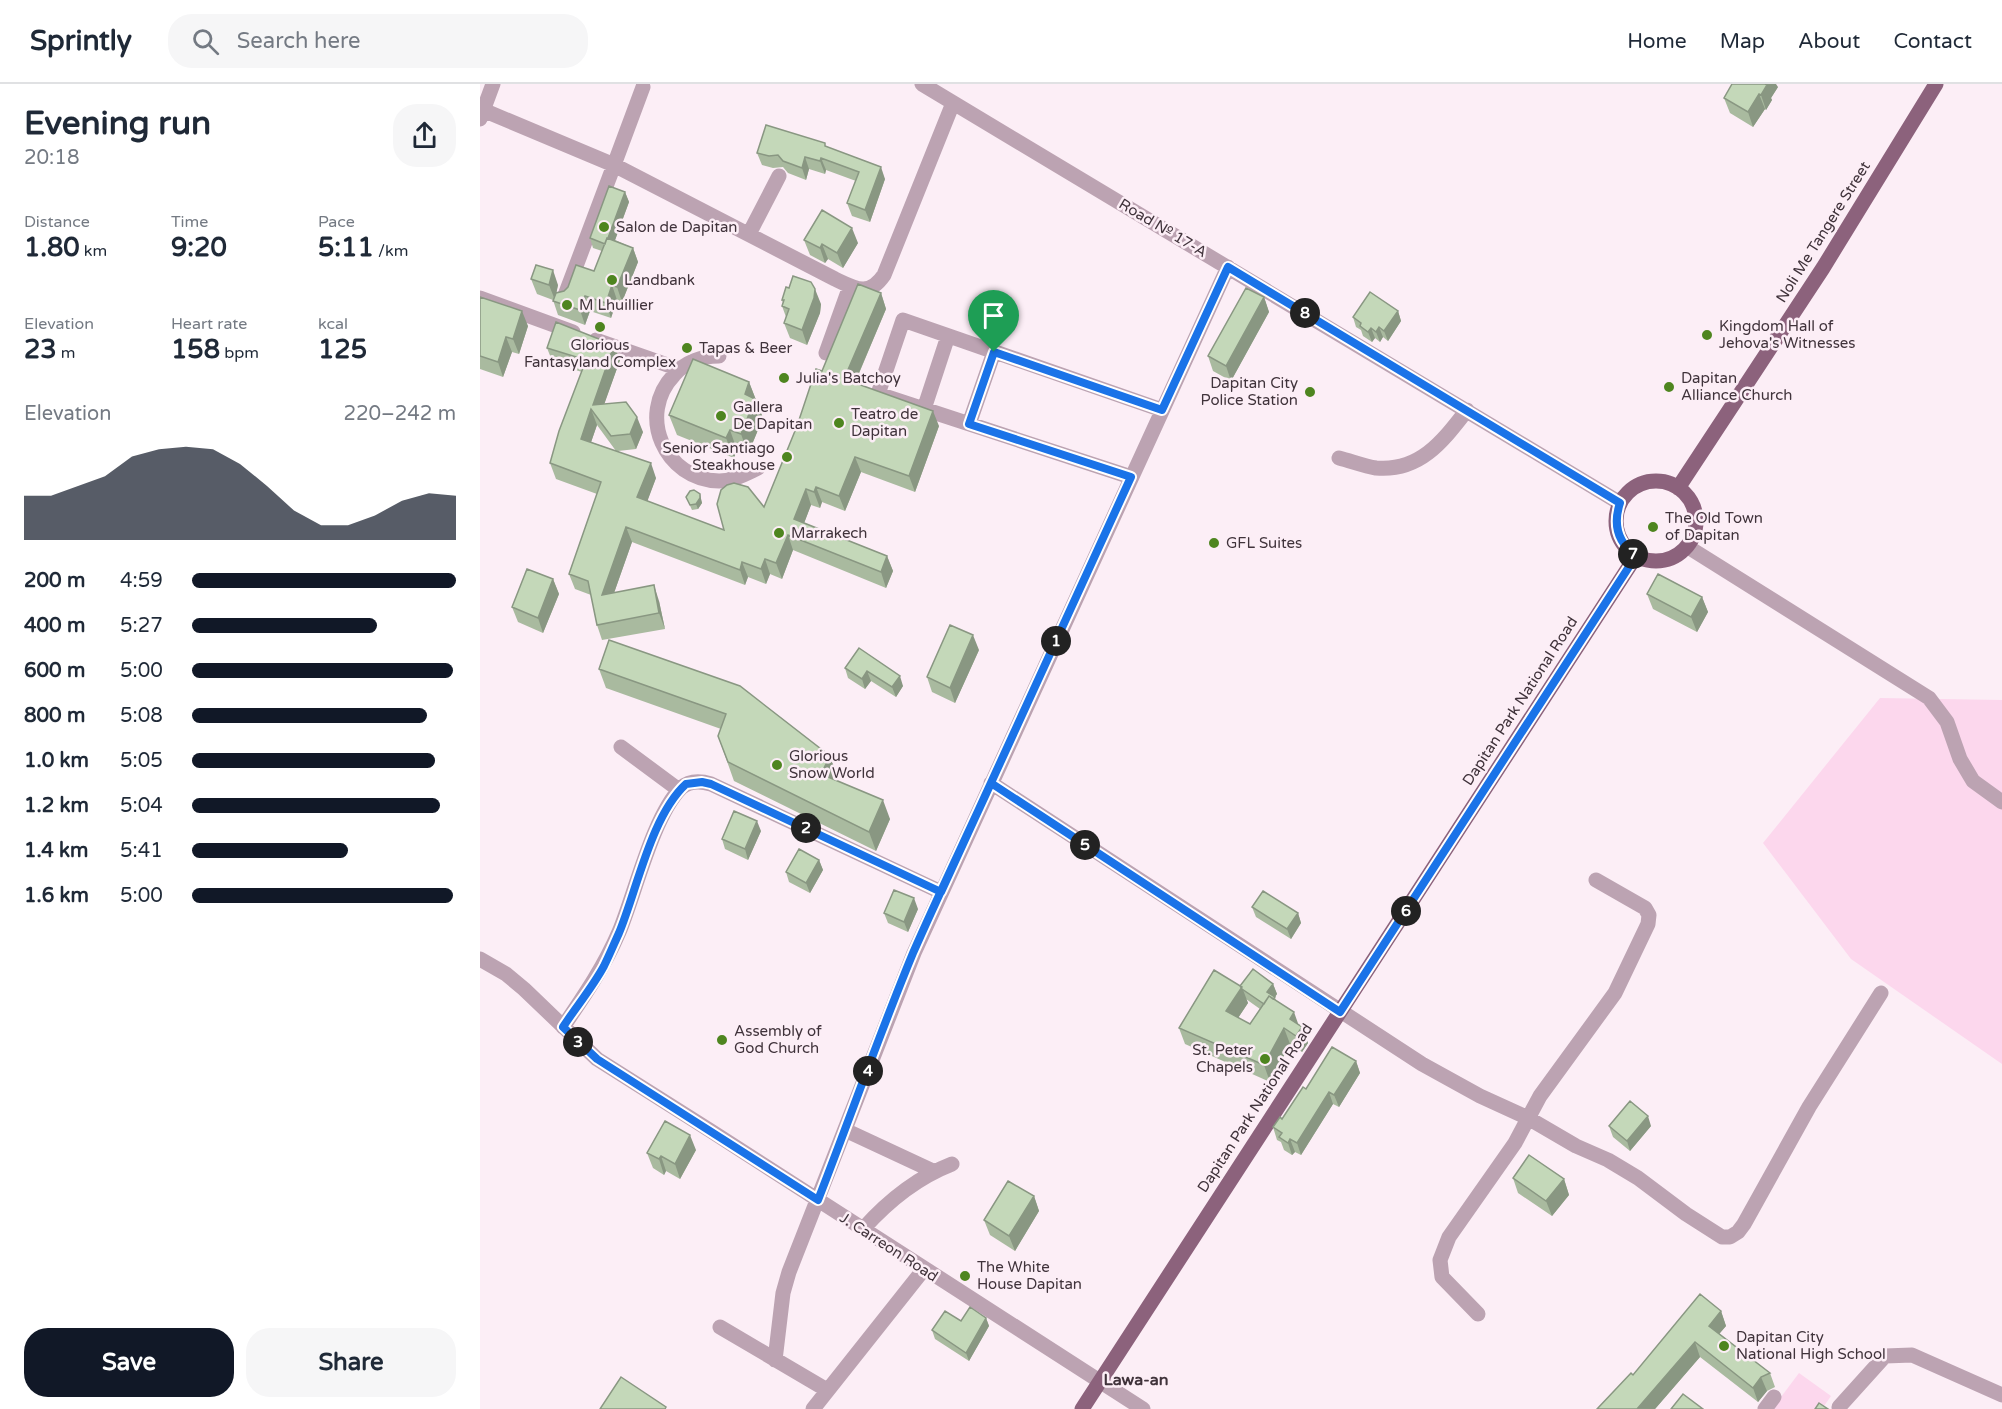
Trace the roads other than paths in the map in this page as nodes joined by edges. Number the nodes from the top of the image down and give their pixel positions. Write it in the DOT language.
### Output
graph roads {
  1 [pos="493,84"];
  2 [pos="922,84"];
  3 [pos="1930,86"];
  4 [pos="643,87"];
  5 [pos="953,103"];
  6 [pos="482,114"];
  7 [pos="614,165"];
  8 [pos="779,176"];
  9 [pos="749,234"];
  10 [pos="1228,267"];
  11 [pos="850,286"];
  12 [pos="480,298"];
  13 [pos="564,298"];
  14 [pos="948,336"];
  15 [pos="994,352"];
  16 [pos="826,353"];
  17 [pos="719,356"];
  18 [pos="679,369"];
  19 [pos="924,409"];
  20 [pos="1162,410"];
  21 [pos="1467,410"];
  22 [pos="969,424"];
  23 [pos="1339,458"];
  24 [pos="758,468"];
  25 [pos="1131,477"];
  26 [pos="1678,488"];
  27 [pos="1620,503"];
  28 [pos="1688,547"];
  29 [pos="1636,556"];
  30 [pos="621,747"];
  31 [pos="991,783"];
  32 [pos="679,790"];
  33 [pos="2002,802"];
  34 [pos="1596,880"];
  35 [pos="941,892"];
  36 [pos="480,959"];
  37 [pos="1881,993"];
  38 [pos="1340,1012"];
  39 [pos="563,1027"];
  40 [pos="1528,1118"];
  41 [pos="845,1130"];
  42 [pos="952,1164"];
  43 [pos="933,1171"];
  44 [pos="818,1200"];
  45 [pos="863,1229"];
  46 [pos="924,1269"];
  47 [pos="1478,1314"];
  48 [pos="720,1327"];
  49 [pos="776,1360"];
  50 [pos="1100,1382"];
  51 [pos="827,1390"];
  52 [pos="2002,1395"];
  53 [pos="1839,1407"];
  54 [pos="813,1409"];
  55 [pos="1082,1409"];
  56 [pos="1143,1409"];
  1 -- 6 [label="street"];
  2 -- 5 [label="street, Road № 17-A"];
  3 -- 26 [label="main road, Noli Me Tangere Street"];
  4 -- 7 [label="street"];
  5 -- 10 [label="street, Road № 17-A"];
  5 -- 11 [label="street"];
  6 -- 7 [label="street"];
  7 -- 9 [label="street"];
  7 -- 13 [label="street"];
  8 -- 9 [label="street"];
  9 -- 11 [label="street"];
  10 -- 20 [label="street"];
  10 -- 21 [label="street, Road № 17-A"];
  11 -- 16 [label="street"];
  12 -- 18 [label="street"];
  14 -- 15 [label="street"];
  14 -- 19 [label="street"];
  14 -- 19 [label="street"];
  15 -- 20 [label="street"];
  15 -- 22 [label="street"];
  17 -- 18 [label="street"];
  18 -- 24 [label="street"];
  19 -- 22 [label="street"];
  20 -- 25 [label="street"];
  21 -- 23 [label="street"];
  21 -- 27 [label="street, Road № 17-A"];
  22 -- 25 [label="street"];
  25 -- 31 [label="street"];
  26 -- 27 [label="main road"];
  26 -- 28 [label="main road"];
  27 -- 29 [label="main road"];
  28 -- 29 [label="main road"];
  28 -- 33 [label="street"];
  29 -- 38 [label="main road, Dapitan Park National Road"];
  30 -- 32 [label="street"];
  31 -- 35 [label="street"];
  31 -- 38 [label="street"];
  32 -- 35 [label="street"];
  32 -- 39 [label="street"];
  34 -- 40 [label="street"];
  35 -- 41 [label="street"];
  36 -- 39 [label="street, J. Carreon Road"];
  37 -- 40 [label="street"];
  38 -- 40 [label="street"];
  38 -- 50 [label="main road, Dapitan Park National Road"];
  39 -- 44 [label="street, J. Carreon Road"];
  40 -- 47 [label="street"];
  41 -- 43 [label="street"];
  41 -- 44 [label="street"];
  42 -- 43 [label="street"];
  43 -- 45 [label="street"];
  44 -- 45 [label="street, J. Carreon Road"];
  44 -- 49 [label="street"];
  45 -- 46 [label="street, J. Carreon Road"];
  46 -- 50 [label="street, J. Carreon Road"];
  46 -- 51 [label="street"];
  48 -- 49 [label="street"];
  49 -- 51 [label="street"];
  50 -- 55 [label="main road, Dapitan Park National Road"];
  50 -- 56 [label="street, J. Carreon Road"];
  51 -- 54 [label="street"];
  52 -- 53 [label="street"];
}
